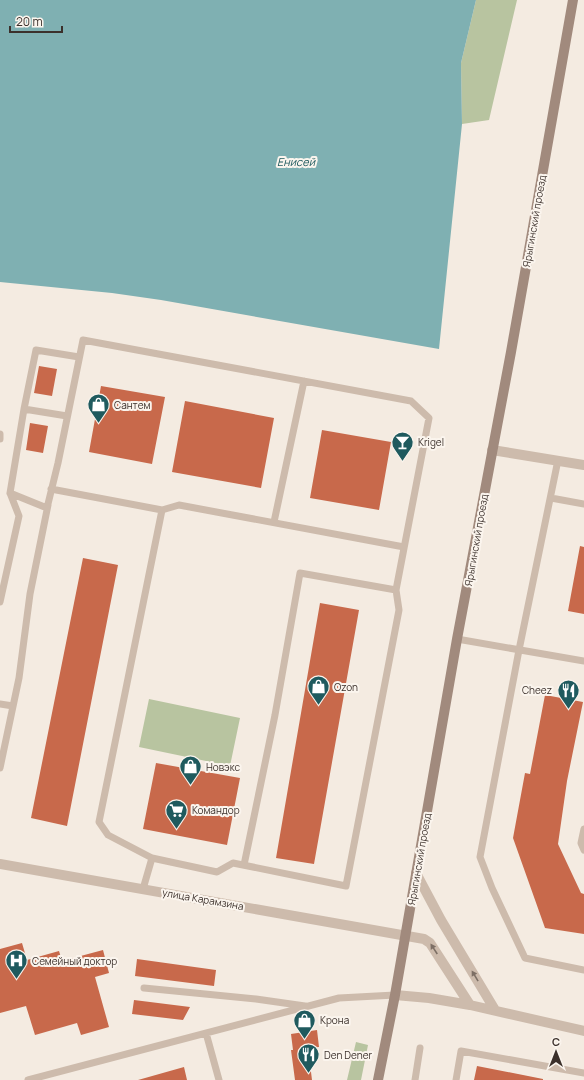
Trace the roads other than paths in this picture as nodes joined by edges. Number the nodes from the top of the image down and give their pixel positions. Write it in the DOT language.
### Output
graph roads {
  1 [pos="573,0"];
  2 [pos="79,357"];
  3 [pos="304,381"];
  4 [pos="24,409"];
  5 [pos="67,416"];
  6 [pos="0,434"];
  7 [pos="0,439"];
  8 [pos="492,450"];
  9 [pos="558,460"];
  10 [pos="584,465"];
  11 [pos="51,488"];
  12 [pos="10,493"];
  13 [pos="551,498"];
  14 [pos="584,504"];
  15 [pos="47,508"];
  16 [pos="162,510"];
  17 [pos="274,522"];
  18 [pos="404,547"];
  19 [pos="396,590"];
  20 [pos="0,602"];
  21 [pos="458,639"];
  22 [pos="519,650"];
  23 [pos="584,661"];
  24 [pos="0,704"];
  25 [pos="13,706"];
  26 [pos="1,755"];
  27 [pos="0,768"];
  28 [pos="584,829"];
  29 [pos="584,850"];
  30 [pos="152,858"];
  31 [pos="0,864"];
  32 [pos="244,865"];
  33 [pos="416,873"];
  34 [pos="143,889"];
  35 [pos="406,935"];
  36 [pos="584,970"];
  37 [pos="144,988"];
  38 [pos="395,995"];
  39 [pos="470,1005"];
  40 [pos="309,1007"];
  41 [pos="495,1010"];
  42 [pos="584,1031"];
  43 [pos="206,1033"];
  44 [pos="420,1048"];
  45 [pos="584,1073"];
  46 [pos="53,1077"];
  47 [pos="28,1080"];
  48 [pos="219,1080"];
  49 [pos="378,1080"];
  50 [pos="415,1080"];
  51 [pos="456,1080"];
  1 -- 8 [label="main road, Ярыгинский проезд"];
  2 -- 3 [label="lane"];
  2 -- 4 [label="lane"];
  2 -- 5 [label="lane"];
  3 -- 17 [label="lane"];
  3 -- 18 [label="lane"];
  4 -- 5 [label="lane"];
  4 -- 12 [label="lane"];
  5 -- 11 [label="lane"];
  6 -- 7 [label="lane"];
  8 -- 9 [label="street"];
  8 -- 21 [label="main road, Ярыгинский проезд"];
  9 -- 10 [label="street"];
  9 -- 13 [label="lane"];
  11 -- 15 [label="lane"];
  11 -- 16 [label="lane"];
  12 -- 15 [label="lane"];
  12 -- 20 [label="lane"];
  13 -- 14 [label="lane"];
  13 -- 22 [label="lane"];
  15 -- 25 [label="lane"];
  16 -- 17 [label="lane"];
  16 -- 30 [label="lane"];
  17 -- 18 [label="lane"];
  18 -- 19 [label="lane"];
  19 -- 32 [label="lane"];
  19 -- 32 [label="lane"];
  21 -- 22 [label="lane"];
  21 -- 33 [label="main road, Ярыгинский проезд"];
  22 -- 23 [label="lane"];
  22 -- 36 [label="lane"];
  24 -- 25 [label="lane"];
  25 -- 26 [label="lane"];
  26 -- 27 [label="lane"];
  28 -- 29 [label="lane"];
  30 -- 32 [label="lane"];
  30 -- 34 [label="lane"];
  31 -- 34 [label="street, улица Карамзина"];
  33 -- 35 [label="main road, Ярыгинский проезд"];
  41 -- 33 [label="street, one-way"];
  34 -- 35 [label="street, улица Карамзина"];
  35 -- 38 [label="main road, Ярыгинский проезд"];
  39 -- 35 [label="street, улица Карамзина, one-way"];
  37 -- 40 [label="lane"];
  38 -- 39 [label="street"];
  38 -- 40 [label="lane"];
  38 -- 49 [label="main road, Ярыгинский проезд"];
  39 -- 41 [label="street"];
  40 -- 43 [label="lane"];
  41 -- 42 [label="street"];
  43 -- 46 [label="lane"];
  43 -- 48 [label="lane"];
  44 -- 50 [label="lane"];
  45 -- 51 [label="lane"];
  46 -- 47 [label="lane"];
}
